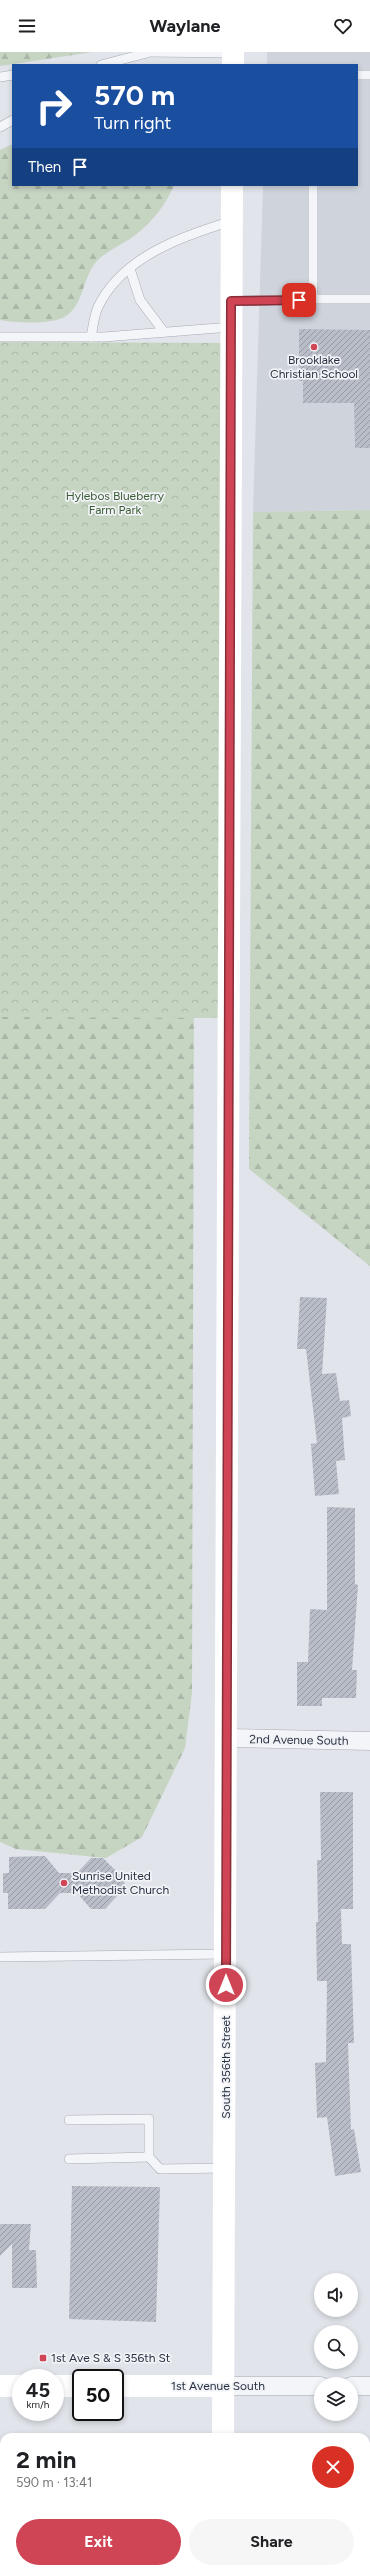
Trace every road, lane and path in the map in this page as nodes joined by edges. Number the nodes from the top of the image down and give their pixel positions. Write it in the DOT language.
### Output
graph roads {
  1 [pos="147,52"];
  2 [pos="233,57"];
  3 [pos="116,63"];
  4 [pos="358,74"];
  5 [pos="12,75"];
  6 [pos="370,75"];
  7 [pos="0,77"];
  8 [pos="12,121"];
  9 [pos="0,128"];
  10 [pos="232,186"];
  11 [pos="313,186"];
  12 [pos="232,221"];
  13 [pos="130,269"];
  14 [pos="313,299"];
  15 [pos="370,299"];
  16 [pos="231,301"];
  17 [pos="231,327"];
  18 [pos="164,332"];
  19 [pos="0,337"];
  20 [pos="91,337"];
  21 [pos="227,1738"];
  22 [pos="370,1741"];
  23 [pos="226,1954"];
  24 [pos="0,1957"];
  25 [pos="69,2120"];
  26 [pos="149,2157"];
  27 [pos="68,2158"];
  28 [pos="225,2168"];
  29 [pos="0,2386"];
  30 [pos="12,2386"];
  31 [pos="124,2386"];
  32 [pos="224,2386"];
  33 [pos="314,2386"];
  34 [pos="358,2386"];
  35 [pos="370,2386"];
  36 [pos="223,2433"];
  1 -- 2 [label="lane"];
  1 -- 3 [label="lane"];
  4 -- 6 [label="lane"];
  5 -- 7 [label="lane"];
  8 -- 9 [label="lane"];
  10 -- 12 [label="main road, South 356th Street"];
  11 -- 14 [label="lane"];
  12 -- 13 [label="lane"];
  12 -- 16 [label="main road, South 356th Street"];
  13 -- 18 [label="lane"];
  13 -- 20 [label="lane"];
  14 -- 15 [label="lane"];
  14 -- 16 [label="lane"];
  16 -- 17 [label="main road, South 356th Street"];
  17 -- 18 [label="lane"];
  17 -- 21 [label="main road, South 356th Street"];
  18 -- 20 [label="lane"];
  19 -- 20 [label="lane"];
  21 -- 22 [label="street, 2nd Avenue South"];
  21 -- 23 [label="main road, South 356th Street"];
  23 -- 24 [label="lane"];
  23 -- 28 [label="main road, South 356th Street"];
  25 -- 26 [label="lane"];
  26 -- 27 [label="lane"];
  26 -- 28 [label="lane"];
  28 -- 32 [label="main road, South 356th Street"];
  29 -- 30 [label="main road"];
  31 -- 32 [label="main road, 1st Avenue South"];
  32 -- 33 [label="street, 1st Avenue South"];
  32 -- 36 [label="main road, South 356th Street"];
  34 -- 35 [label="street"];
}
